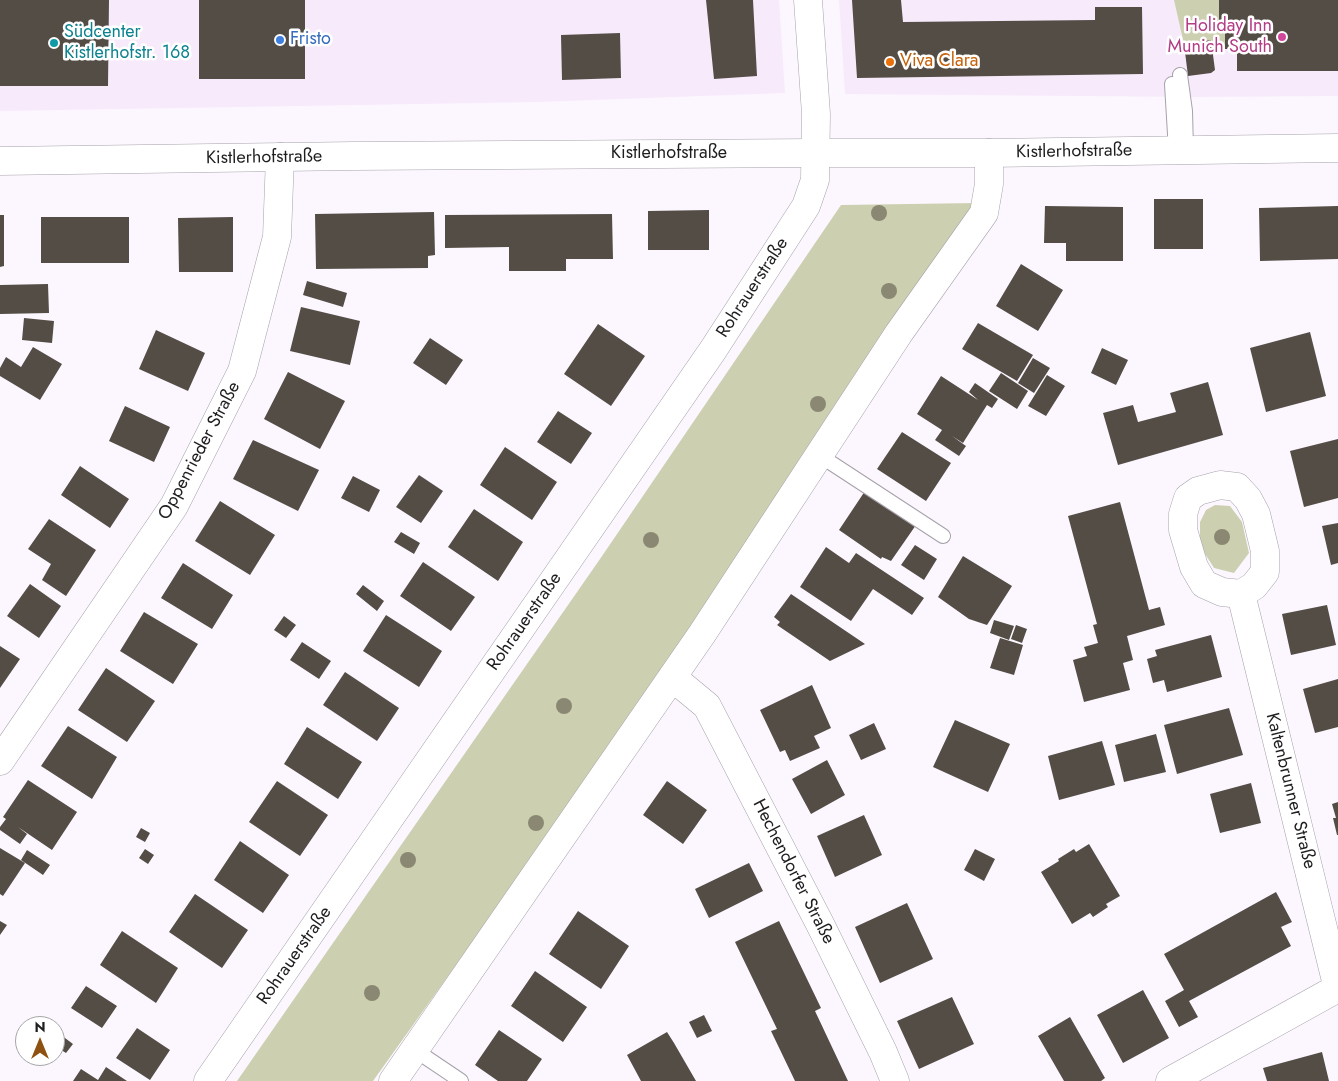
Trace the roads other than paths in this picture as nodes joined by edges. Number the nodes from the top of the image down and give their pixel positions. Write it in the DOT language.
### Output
graph roads {
  1 [pos="808,0"];
  2 [pos="1176,76"];
  3 [pos="1338,148"];
  4 [pos="1181,150"];
  5 [pos="816,153"];
  6 [pos="989,153"];
  7 [pos="280,158"];
  8 [pos="0,161"];
  9 [pos="819,456"];
  10 [pos="943,536"];
  11 [pos="1241,594"];
  12 [pos="672,677"];
  13 [pos="0,761"];
  14 [pos="1338,988"];
  15 [pos="415,1050"];
  16 [pos="208,1081"];
  17 [pos="393,1081"];
  18 [pos="461,1081"];
  19 [pos="896,1081"];
  20 [pos="1170,1081"];
  1 -- 5 [label="street, Rohrauerstraße"];
  2 -- 4 [label="lane"];
  3 -- 4 [label="street, Kistlerhofstraße"];
  4 -- 6 [label="street, Kistlerhofstraße"];
  5 -- 6 [label="street, Kistlerhofstraße"];
  5 -- 7 [label="street, Kistlerhofstraße"];
  5 -- 16 [label="street, Rohrauerstraße"];
  6 -- 9 [label="street"];
  7 -- 8 [label="street, Kistlerhofstraße"];
  7 -- 13 [label="street, Oppenrieder Straße"];
  9 -- 10 [label="lane"];
  9 -- 12 [label="street"];
  11 -- 14 [label="street, Kaltenbrunner Straße"];
  12 -- 15 [label="street"];
  12 -- 19 [label="street, Hechendorfer Straße"];
  14 -- 20 [label="street"];
  15 -- 17 [label="street"];
  15 -- 18 [label="lane"];
}
